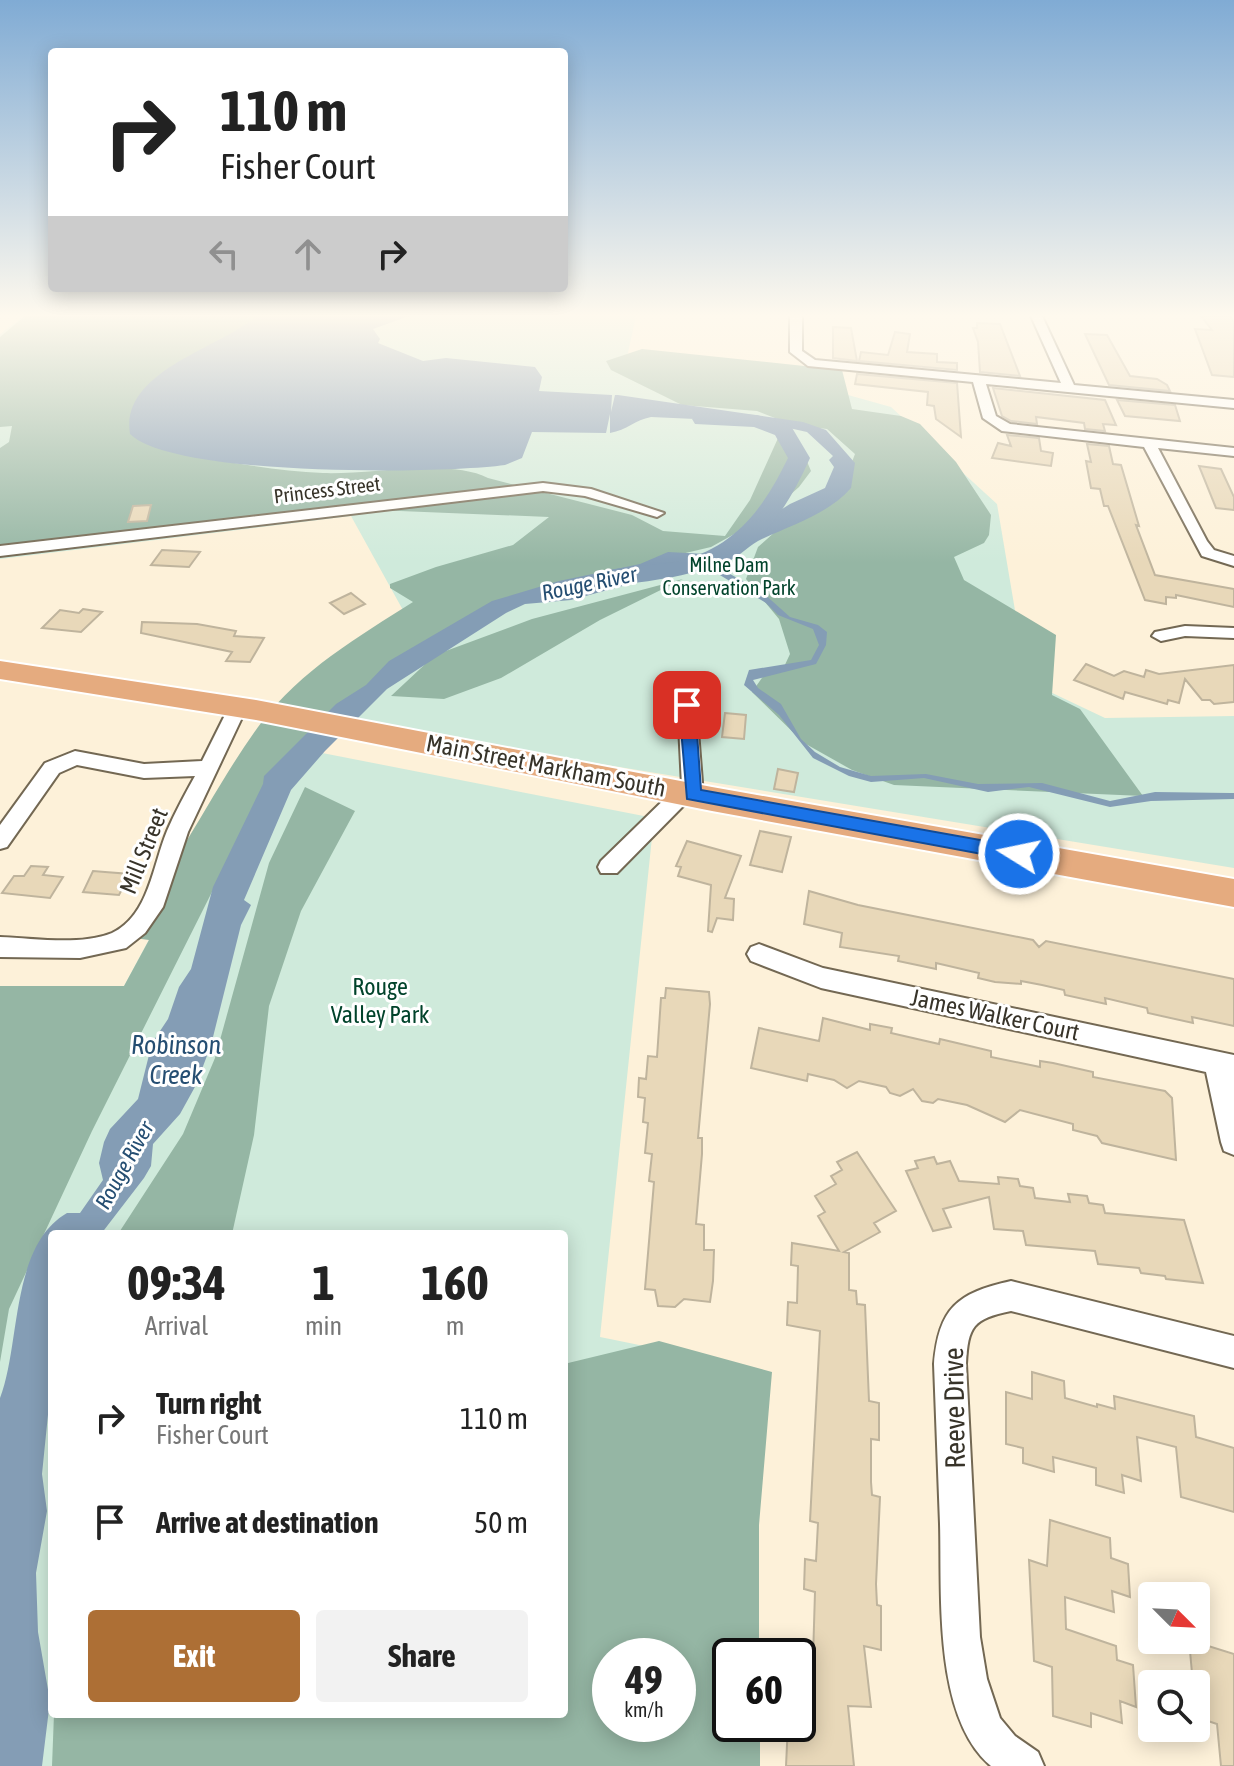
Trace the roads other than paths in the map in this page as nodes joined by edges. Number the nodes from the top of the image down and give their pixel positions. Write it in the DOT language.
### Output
graph roads {
  1 [pos="983,398"];
  2 [pos="1180,398"];
  3 [pos="1234,404"];
  4 [pos="1149,443"];
  5 [pos="1234,452"];
  6 [pos="657,513"];
  7 [pos="0,551"];
  8 [pos="1234,561"];
  9 [pos="1234,633"];
  10 [pos="1161,636"];
  11 [pos="0,670"];
  12 [pos="687,705"];
  13 [pos="247,709"];
  14 [pos="209,768"];
  15 [pos="688,794"];
  16 [pos="0,841"];
  17 [pos="609,867"];
  18 [pos="1234,893"];
  19 [pos="0,947"];
  20 [pos="759,954"];
  21 [pos="1226,1065"];
  22 [pos="1234,1142"];
  23 [pos="1234,1352"];
  24 [pos="1024,1766"];
  1 -- 4 [label="street"];
  2 -- 3 [label="street"];
  4 -- 5 [label="street"];
  4 -- 8 [label="street"];
  6 -- 7 [label="street, Princess Street"];
  9 -- 10 [label="street"];
  11 -- 13 [label="main road, Main Street Markham South"];
  12 -- 15 [label="street"];
  13 -- 14 [label="street, Mill Street"];
  13 -- 15 [label="main road, Main Street Markham South"];
  14 -- 16 [label="street"];
  14 -- 19 [label="street, Mill Street"];
  15 -- 17 [label="street"];
  15 -- 18 [label="main road, Main Street Markham South"];
  20 -- 21 [label="street, James Walker Court"];
  21 -- 22 [label="street"];
  23 -- 24 [label="street, Reeve Drive"];
}
